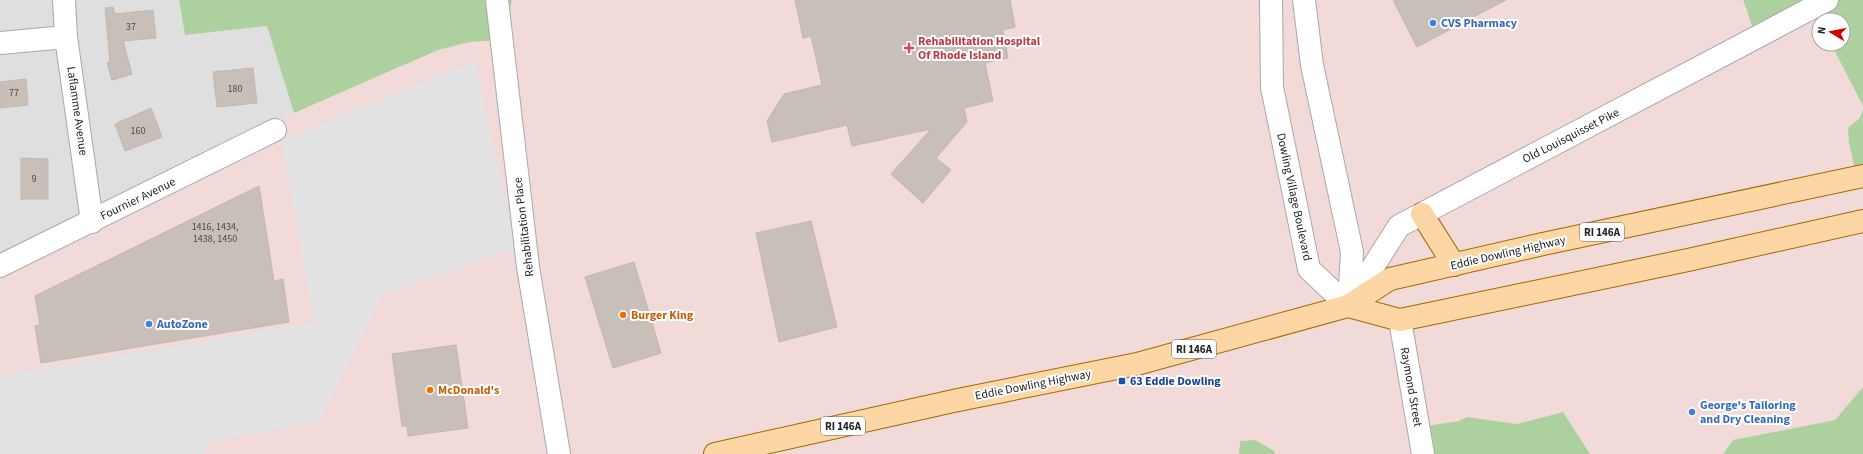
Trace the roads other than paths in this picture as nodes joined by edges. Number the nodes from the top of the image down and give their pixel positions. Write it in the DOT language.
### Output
graph roads {
  1 [pos="64,0"];
  2 [pos="497,0"];
  3 [pos="1271,0"];
  4 [pos="1304,0"];
  5 [pos="1827,0"];
  6 [pos="66,37"];
  7 [pos="0,43"];
  8 [pos="275,130"];
  9 [pos="1863,176"];
  10 [pos="1422,214"];
  11 [pos="1863,221"];
  12 [pos="92,222"];
  13 [pos="1454,265"];
  14 [pos="0,266"];
  15 [pos="1348,306"];
  16 [pos="1400,320"];
  17 [pos="559,454"];
  18 [pos="715,454"];
  19 [pos="1423,454"];
  1 -- 6 [label="street, Laflamme Avenue"];
  2 -- 17 [label="street, Rehabilitation Place"];
  3 -- 15 [label="street, Dowling Village Boulevard"];
  4 -- 15 [label="street"];
  5 -- 10 [label="street, Old Louisquisset Pike"];
  6 -- 7 [label="street"];
  6 -- 12 [label="street, Laflamme Avenue"];
  8 -- 12 [label="street, Fournier Avenue"];
  9 -- 13 [label="main road, Eddie Dowling Highway / RI 146A"];
  10 -- 13 [label="main road"];
  10 -- 15 [label="street, Old Louisquisset Pike"];
  11 -- 16 [label="main road"];
  12 -- 14 [label="street, Fournier Avenue"];
  13 -- 15 [label="main road, Eddie Dowling Highway / RI 146A"];
  15 -- 16 [label="main road"];
  15 -- 18 [label="main road, Eddie Dowling Highway / RI 146A"];
  16 -- 19 [label="street, Raymond Street"];
}
